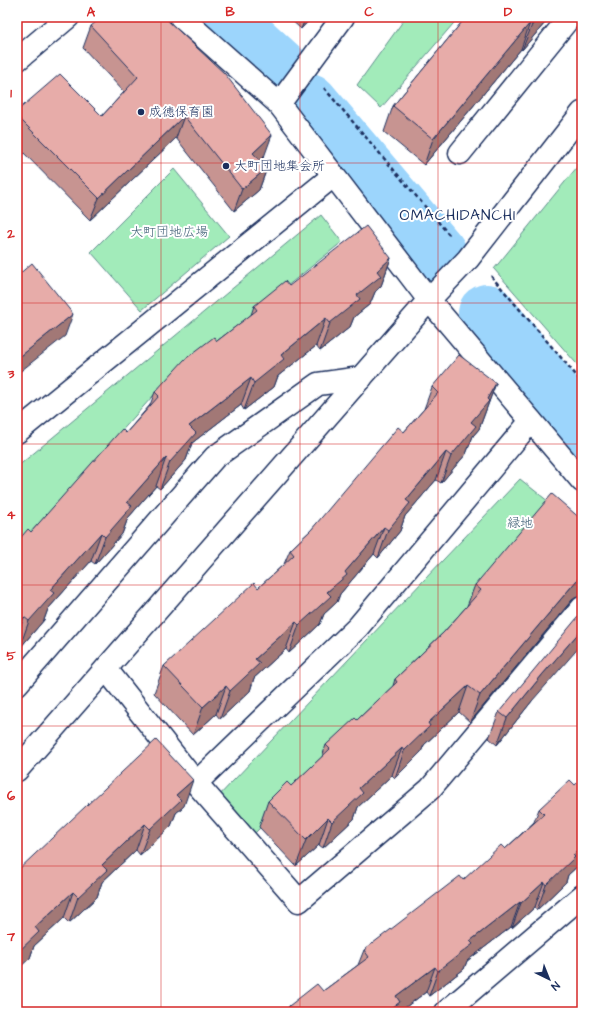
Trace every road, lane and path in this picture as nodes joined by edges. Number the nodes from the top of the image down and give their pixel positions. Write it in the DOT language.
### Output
graph roads {
  1 [pos="68,17"];
  2 [pos="181,17"];
  3 [pos="344,17"];
  4 [pos="570,17"];
  5 [pos="17,60"];
  6 [pos="306,67"];
  7 [pos="279,104"];
  8 [pos="582,113"];
  9 [pos="460,153"];
  10 [pos="333,176"];
  11 [pos="468,259"];
  12 [pos="430,300"];
  13 [pos="361,378"];
  14 [pos="582,382"];
  15 [pos="532,421"];
  16 [pos="17,432"];
  17 [pos="582,481"];
  18 [pos="582,608"];
  19 [pos="106,669"];
  20 [pos="17,684"];
  21 [pos="17,770"];
  22 [pos="196,783"];
  23 [pos="582,896"];
  24 [pos="446,1012"];
  1 -- 5 [label="street"];
  2 -- 7 [label="street"];
  3 -- 6 [label="street"];
  4 -- 9 [label="street"];
  6 -- 7 [label="street"];
  6 -- 11 [label="path"];
  7 -- 10 [label="street"];
  8 -- 11 [label="street"];
  10 -- 12 [label="street"];
  10 -- 16 [label="street"];
  11 -- 12 [label="street"];
  11 -- 14 [label="path"];
  12 -- 13 [label="street"];
  12 -- 15 [label="street"];
  13 -- 19 [label="street"];
  13 -- 20 [label="street"];
  15 -- 17 [label="street"];
  15 -- 22 [label="street"];
  18 -- 22 [label="street"];
  19 -- 21 [label="street"];
  19 -- 22 [label="street"];
  23 -- 24 [label="street"];
}
